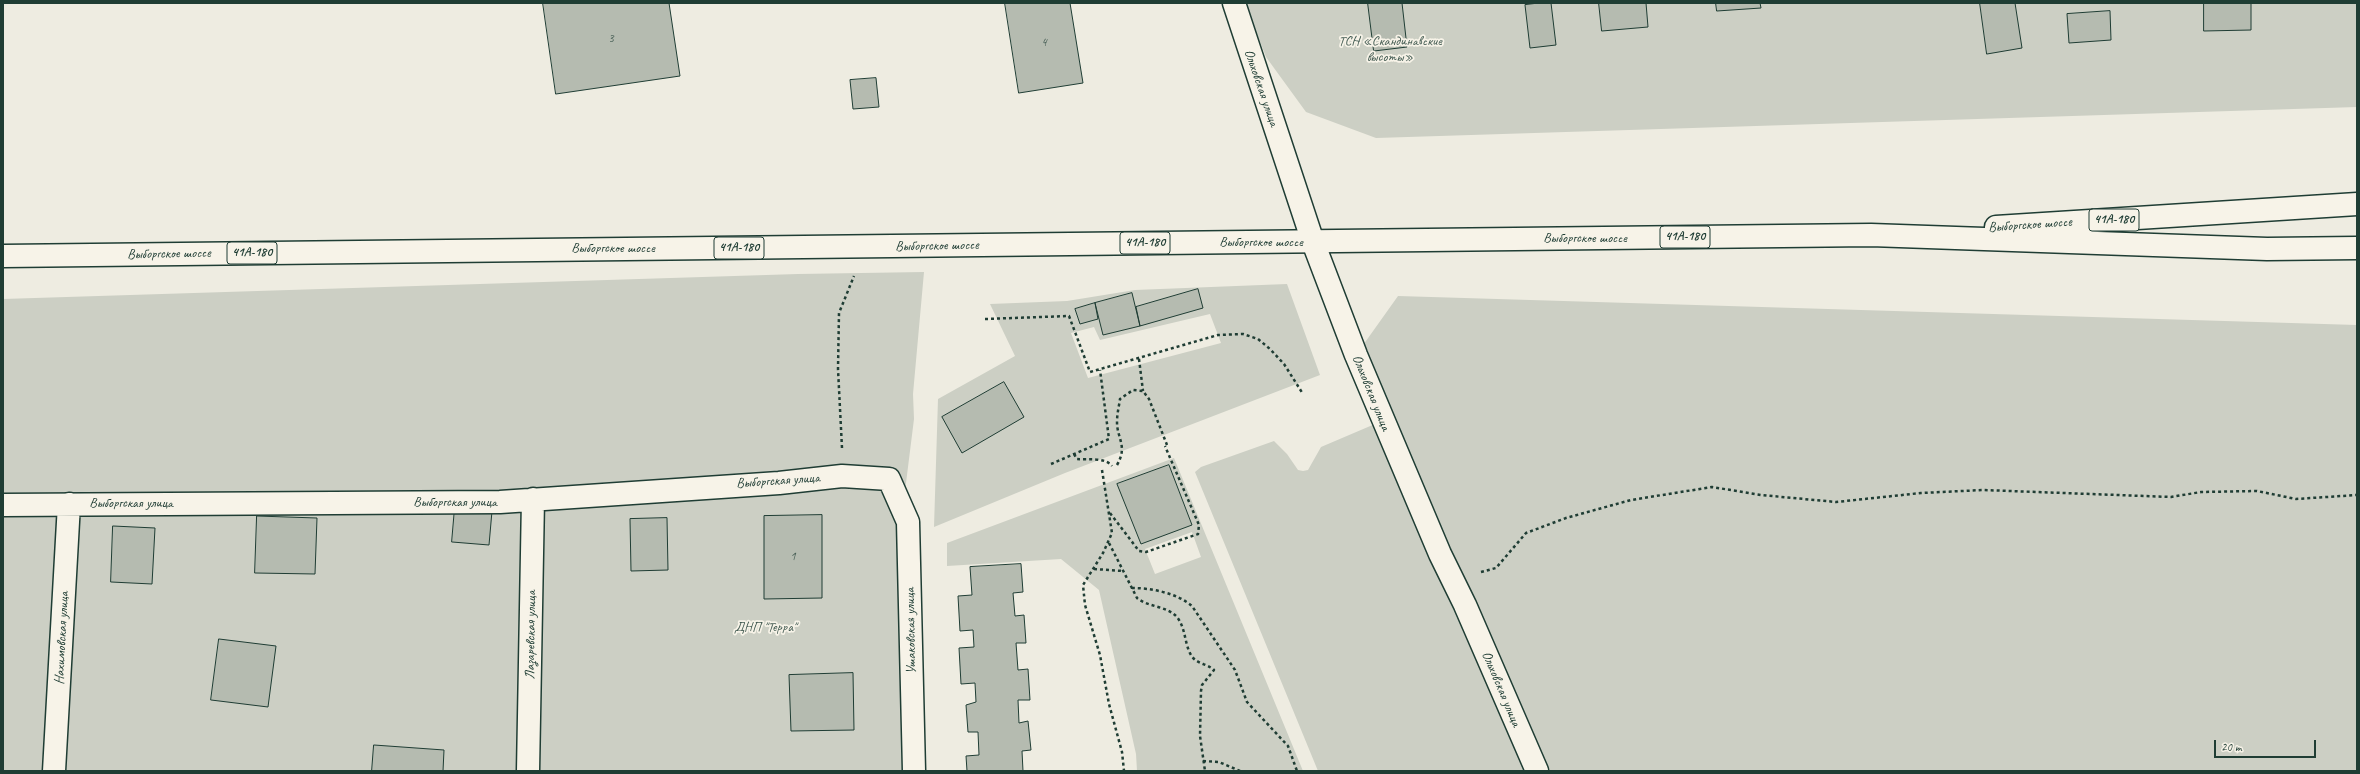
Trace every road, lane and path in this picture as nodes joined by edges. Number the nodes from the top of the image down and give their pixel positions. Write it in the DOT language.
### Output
graph roads {
  1 [pos="1234,3"];
  2 [pos="2357,204"];
  3 [pos="1871,235"];
  4 [pos="1313,242"];
  5 [pos="2357,248"];
  6 [pos="3,256"];
  7 [pos="856,271"];
  8 [pos="985,319"];
  9 [pos="1139,359"];
  10 [pos="1100,370"];
  11 [pos="1143,391"];
  12 [pos="1303,394"];
  13 [pos="1074,454"];
  14 [pos="1051,464"];
  15 [pos="1117,465"];
  16 [pos="1112,466"];
  17 [pos="1102,470"];
  18 [pos="842,476"];
  19 [pos="896,494"];
  20 [pos="2357,495"];
  21 [pos="533,499"];
  22 [pos="69,504"];
  23 [pos="3,505"];
  24 [pos="1109,512"];
  25 [pos="1109,542"];
  26 [pos="1094,569"];
  27 [pos="1123,571"];
  28 [pos="1453,580"];
  29 [pos="1132,588"];
  30 [pos="1203,761"];
  31 [pos="54,771"];
  32 [pos="528,771"];
  33 [pos="914,771"];
  34 [pos="1124,771"];
  35 [pos="1205,771"];
  36 [pos="1240,771"];
  37 [pos="1297,771"];
  38 [pos="1537,771"];
  1 -- 4 [label="main road, Ольховская улица"];
  2 -- 3 [label="main road, Выборгское шоссе / 41А-180"];
  3 -- 4 [label="main road, Выборгское шоссе / 41А-180"];
  3 -- 5 [label="main road, Выборгское шоссе / 41А-180"];
  4 -- 6 [label="main road, Выборгское шоссе / 41А-180"];
  4 -- 28 [label="main road, Ольховская улица"];
  7 -- 18 [label="path"];
  8 -- 10 [label="path"];
  9 -- 10 [label="path"];
  9 -- 11 [label="path"];
  9 -- 12 [label="path"];
  10 -- 13 [label="path"];
  11 -- 15 [label="path"];
  11 -- 24 [label="path"];
  13 -- 14 [label="path"];
  13 -- 16 [label="path"];
  17 -- 24 [label="path"];
  18 -- 19 [label="main road, Выборгская улица"];
  18 -- 21 [label="main road, Выборгская улица"];
  19 -- 33 [label="main road, Ушаковская улица"];
  20 -- 28 [label="path"];
  21 -- 22 [label="main road, Выборгская улица"];
  21 -- 32 [label="main road, Лазаревская улица"];
  22 -- 23 [label="main road, Выборгская улица"];
  22 -- 31 [label="main road, Нахимовская улица"];
  24 -- 25 [label="path"];
  25 -- 26 [label="path"];
  25 -- 27 [label="path"];
  26 -- 27 [label="path"];
  26 -- 34 [label="path"];
  27 -- 29 [label="path"];
  28 -- 38 [label="main road, Ольховская улица"];
  29 -- 30 [label="path"];
  29 -- 37 [label="path"];
  30 -- 35 [label="path"];
  30 -- 36 [label="path"];
}
